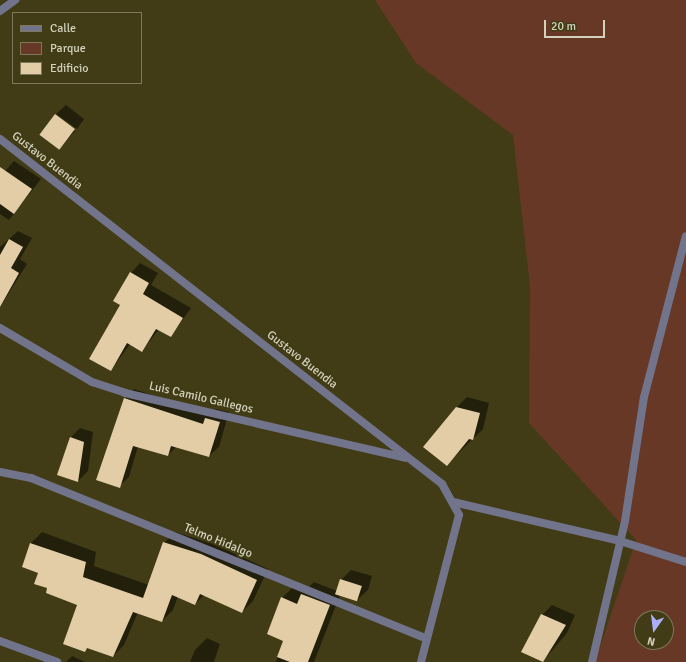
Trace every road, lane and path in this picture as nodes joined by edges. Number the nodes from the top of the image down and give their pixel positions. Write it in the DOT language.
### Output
graph roads {
  1 [pos="15,0"];
  2 [pos="0,11"];
  3 [pos="0,140"];
  4 [pos="686,236"];
  5 [pos="0,328"];
  6 [pos="408,459"];
  7 [pos="0,472"];
  8 [pos="453,502"];
  9 [pos="620,541"];
  10 [pos="686,562"];
  11 [pos="426,638"];
  12 [pos="0,641"];
  13 [pos="57,662"];
  14 [pos="421,662"];
  15 [pos="592,662"];
  1 -- 2 [label="street"];
  3 -- 6 [label="street, Gustavo Buendia"];
  4 -- 9 [label="street"];
  5 -- 6 [label="street, Luis Camilo Gallegos"];
  6 -- 8 [label="street, Gustavo Buendia"];
  7 -- 11 [label="street, Telmo Hidalgo"];
  8 -- 9 [label="street"];
  8 -- 11 [label="street, Gustavo Buendia"];
  9 -- 10 [label="street"];
  9 -- 15 [label="street"];
  11 -- 14 [label="street, Gustavo Buendia"];
  12 -- 13 [label="street"];
}
